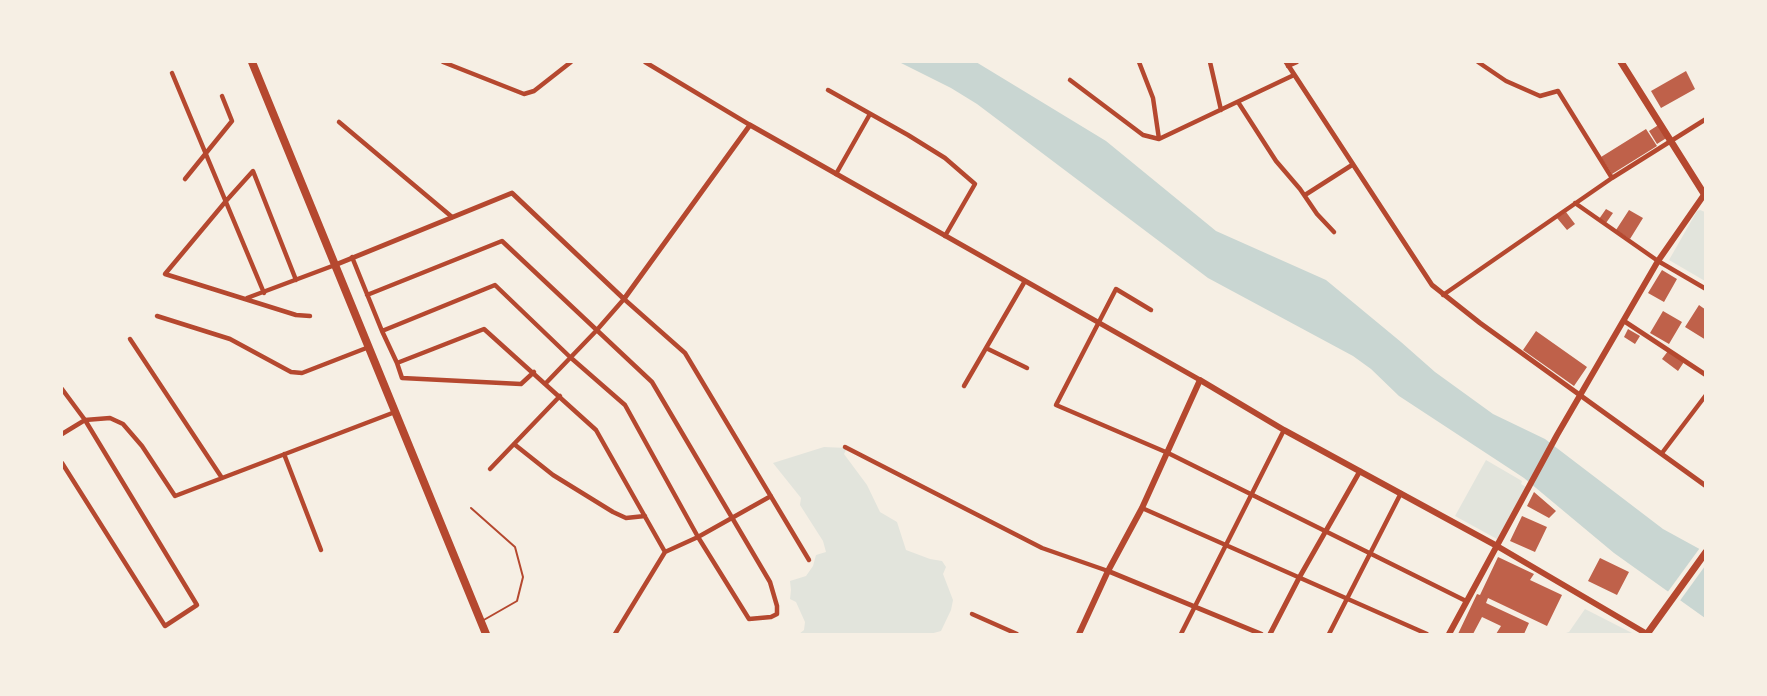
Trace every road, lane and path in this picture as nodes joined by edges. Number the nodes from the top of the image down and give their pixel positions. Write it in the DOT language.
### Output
graph roads {
  1 [pos="252,62"];
  2 [pos="442,62"];
  3 [pos="571,62"];
  4 [pos="645,62"];
  5 [pos="1139,62"];
  6 [pos="1210,62"];
  7 [pos="1297,62"];
  8 [pos="1478,62"];
  9 [pos="1621,62"];
  10 [pos="1287,64"];
  11 [pos="172,73"];
  12 [pos="1294,75"];
  13 [pos="1070,80"];
  14 [pos="828,90"];
  15 [pos="222,96"];
  16 [pos="1238,102"];
  17 [pos="1221,110"];
  18 [pos="870,114"];
  19 [pos="1706,119"];
  20 [pos="339,122"];
  21 [pos="750,125"];
  22 [pos="1160,139"];
  23 [pos="1672,142"];
  24 [pos="205,152"];
  25 [pos="1352,165"];
  26 [pos="836,174"];
  27 [pos="1612,178"];
  28 [pos="184,179"];
  29 [pos="1305,195"];
  30 [pos="1705,195"];
  31 [pos="225,201"];
  32 [pos="1575,203"];
  33 [pos="452,217"];
  34 [pos="1334,232"];
  35 [pos="945,236"];
  36 [pos="352,257"];
  37 [pos="1658,261"];
  38 [pos="335,265"];
  39 [pos="296,280"];
  40 [pos="1025,281"];
  41 [pos="1706,288"];
  42 [pos="264,293"];
  43 [pos="367,295"];
  44 [pos="1443,295"];
  45 [pos="247,298"];
  46 [pos="624,299"];
  47 [pos="1151,310"];
  48 [pos="157,316"];
  49 [pos="310,316"];
  50 [pos="1624,321"];
  51 [pos="1097,322"];
  52 [pos="382,331"];
  53 [pos="596,331"];
  54 [pos="130,339"];
  55 [pos="369,347"];
  56 [pos="986,348"];
  57 [pos="570,357"];
  58 [pos="397,363"];
  59 [pos="1027,368"];
  60 [pos="534,372"];
  61 [pos="1706,375"];
  62 [pos="1200,380"];
  63 [pos="546,383"];
  64 [pos="964,387"];
  65 [pos="62,388"];
  66 [pos="1581,395"];
  67 [pos="1706,395"];
  68 [pos="560,396"];
  69 [pos="395,412"];
  70 [pos="85,420"];
  71 [pos="1284,430"];
  72 [pos="62,434"];
  73 [pos="514,444"];
  74 [pos="845,447"];
  75 [pos="1167,453"];
  76 [pos="1662,453"];
  77 [pos="284,454"];
  78 [pos="62,464"];
  79 [pos="490,469"];
  80 [pos="1360,471"];
  81 [pos="222,478"];
  82 [pos="1706,486"];
  83 [pos="1401,493"];
  84 [pos="1251,495"];
  85 [pos="771,496"];
  86 [pos="471,508"];
  87 [pos="1143,508"];
  88 [pos="645,516"];
  89 [pos="731,517"];
  90 [pos="1327,532"];
  91 [pos="698,537"];
  92 [pos="1225,546"];
  93 [pos="1497,546"];
  94 [pos="321,550"];
  95 [pos="665,552"];
  96 [pos="1706,552"];
  97 [pos="1370,553"];
  98 [pos="809,560"];
  99 [pos="1108,571"];
  100 [pos="1299,578"];
  101 [pos="1348,599"];
  102 [pos="1466,602"];
  103 [pos="1195,606"];
  104 [pos="972,614"];
  105 [pos="481,622"];
  106 [pos="486,634"];
  107 [pos="615,634"];
  108 [pos="1017,634"];
  109 [pos="1079,634"];
  110 [pos="1181,634"];
  111 [pos="1261,634"];
  112 [pos="1270,634"];
  113 [pos="1329,634"];
  114 [pos="1427,634"];
  115 [pos="1449,634"];
  116 [pos="1647,634"];
  1 -- 38 [label="highway"];
  2 -- 3 [label="street"];
  4 -- 21 [label="street"];
  5 -- 22 [label="street"];
  6 -- 17 [label="street"];
  7 -- 10 [label="street"];
  8 -- 27 [label="street"];
  9 -- 23 [label="main road"];
  10 -- 12 [label="street"];
  11 -- 24 [label="street"];
  12 -- 16 [label="street"];
  12 -- 25 [label="street"];
  13 -- 22 [label="street"];
  14 -- 18 [label="street"];
  15 -- 24 [label="street"];
  16 -- 17 [label="street"];
  16 -- 29 [label="street"];
  17 -- 22 [label="street"];
  18 -- 26 [label="street"];
  18 -- 35 [label="street"];
  19 -- 23 [label="street"];
  20 -- 33 [label="street"];
  21 -- 26 [label="street"];
  21 -- 46 [label="street"];
  23 -- 27 [label="street"];
  23 -- 30 [label="main road"];
  24 -- 28 [label="street"];
  24 -- 31 [label="street"];
  25 -- 29 [label="street"];
  25 -- 44 [label="street"];
  26 -- 35 [label="street"];
  27 -- 32 [label="street"];
  29 -- 34 [label="street"];
  30 -- 37 [label="main road"];
  31 -- 39 [label="street"];
  31 -- 42 [label="street"];
  31 -- 45 [label="street"];
  32 -- 37 [label="street"];
  32 -- 44 [label="street"];
  33 -- 36 [label="street"];
  33 -- 46 [label="street"];
  35 -- 40 [label="street"];
  36 -- 38 [label="street"];
  36 -- 43 [label="street"];
  37 -- 41 [label="street"];
  37 -- 50 [label="main road"];
  38 -- 39 [label="street"];
  38 -- 55 [label="highway"];
  39 -- 42 [label="street"];
  40 -- 51 [label="street"];
  40 -- 56 [label="street"];
  42 -- 45 [label="street"];
  43 -- 52 [label="street"];
  43 -- 53 [label="street"];
  44 -- 66 [label="street"];
  45 -- 49 [label="street"];
  46 -- 53 [label="street"];
  46 -- 85 [label="street"];
  47 -- 51 [label="street"];
  48 -- 55 [label="street"];
  50 -- 61 [label="street"];
  50 -- 66 [label="main road"];
  51 -- 62 [label="street"];
  51 -- 75 [label="street"];
  52 -- 57 [label="street"];
  52 -- 58 [label="street"];
  53 -- 57 [label="street"];
  53 -- 89 [label="street"];
  54 -- 81 [label="street"];
  55 -- 69 [label="highway"];
  56 -- 59 [label="street"];
  56 -- 64 [label="street"];
  57 -- 63 [label="street"];
  57 -- 91 [label="street"];
  58 -- 60 [label="street"];
  58 -- 60 [label="street"];
  60 -- 63 [label="street"];
  62 -- 71 [label="main road"];
  62 -- 75 [label="main road"];
  63 -- 68 [label="street"];
  65 -- 70 [label="street"];
  66 -- 76 [label="street"];
  66 -- 93 [label="main road"];
  67 -- 76 [label="street"];
  68 -- 73 [label="street"];
  68 -- 88 [label="street"];
  69 -- 77 [label="street"];
  69 -- 105 [label="highway"];
  70 -- 72 [label="street"];
  70 -- 78 [label="street"];
  70 -- 81 [label="street"];
  71 -- 80 [label="main road"];
  71 -- 84 [label="street"];
  73 -- 79 [label="street"];
  73 -- 88 [label="street"];
  74 -- 99 [label="street"];
  75 -- 84 [label="street"];
  75 -- 87 [label="main road"];
  76 -- 82 [label="street"];
  77 -- 81 [label="street"];
  77 -- 94 [label="street"];
  80 -- 83 [label="main road"];
  80 -- 90 [label="street"];
  83 -- 93 [label="main road"];
  83 -- 97 [label="street"];
  84 -- 90 [label="street"];
  84 -- 92 [label="street"];
  85 -- 89 [label="street"];
  85 -- 98 [label="street"];
  86 -- 105 [label="lane"];
  87 -- 92 [label="street"];
  87 -- 99 [label="main road"];
  88 -- 95 [label="street"];
  89 -- 91 [label="street"];
  89 -- 91 [label="street"];
  90 -- 97 [label="street"];
  90 -- 100 [label="street"];
  91 -- 95 [label="street"];
  92 -- 100 [label="street"];
  92 -- 103 [label="street"];
  93 -- 102 [label="main road"];
  93 -- 116 [label="main road"];
  95 -- 107 [label="street"];
  96 -- 116 [label="main road"];
  97 -- 101 [label="street"];
  97 -- 102 [label="street"];
  99 -- 103 [label="street"];
  99 -- 109 [label="main road"];
  100 -- 101 [label="street"];
  100 -- 112 [label="street"];
  101 -- 113 [label="street"];
  101 -- 114 [label="street"];
  102 -- 115 [label="main road"];
  103 -- 110 [label="street"];
  103 -- 111 [label="street"];
  104 -- 108 [label="street"];
  105 -- 106 [label="highway"];
}
